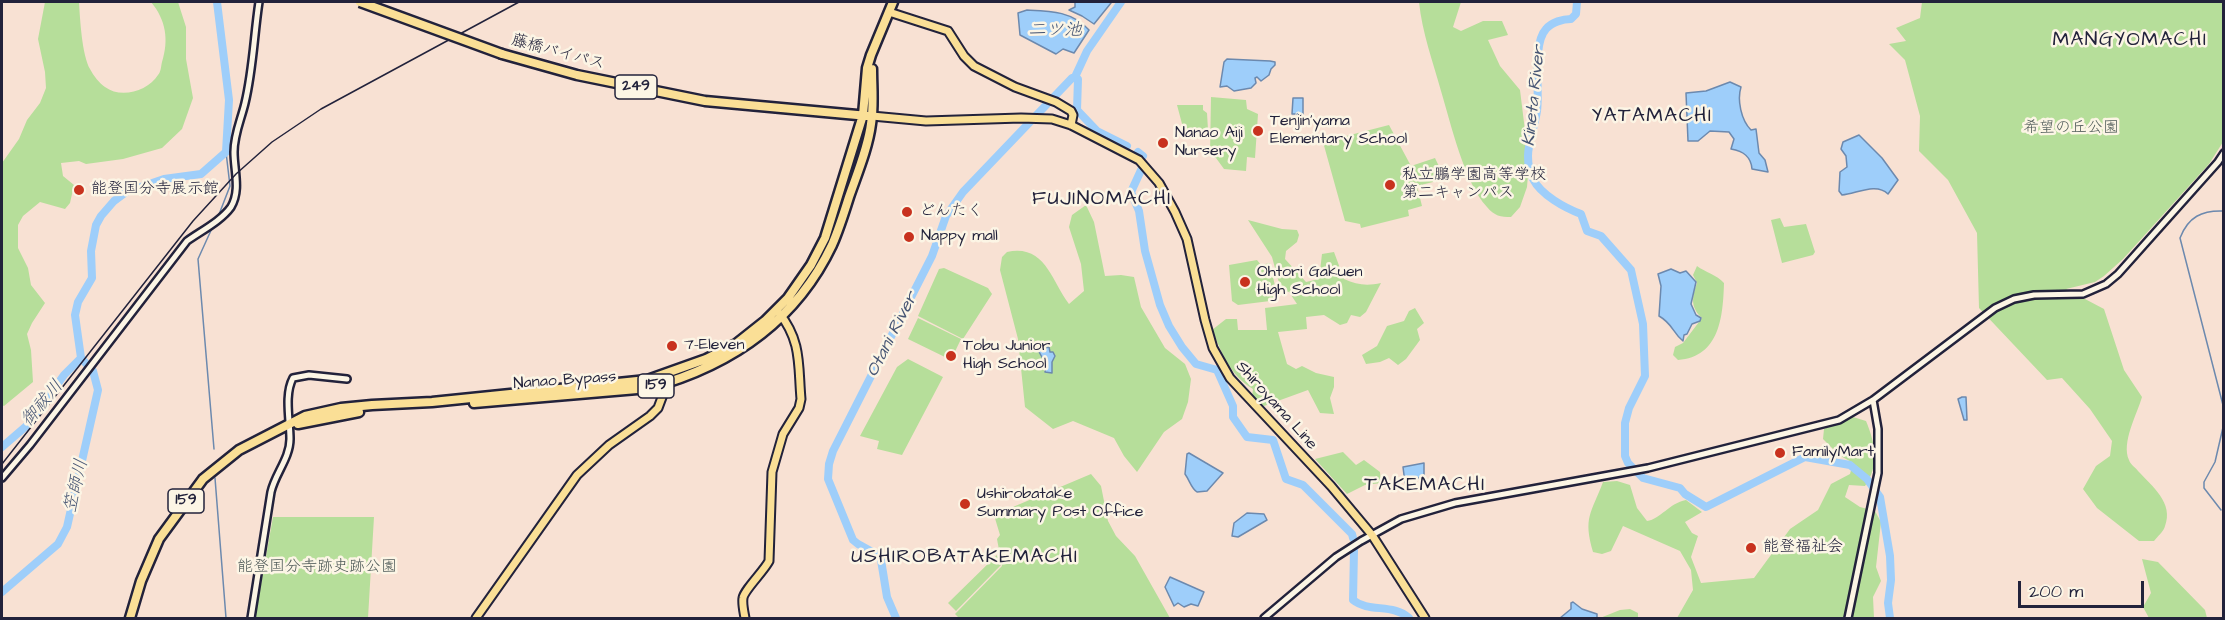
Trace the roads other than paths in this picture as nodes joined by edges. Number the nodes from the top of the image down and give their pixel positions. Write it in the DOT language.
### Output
graph roads {
  1 [pos="258,2"];
  2 [pos="360,2"];
  3 [pos="893,2"];
  4 [pos="889,12"];
  5 [pos="868,116"];
  6 [pos="1071,125"];
  7 [pos="2223,153"];
  8 [pos="779,313"];
  9 [pos="347,379"];
  10 [pos="663,380"];
  11 [pos="1872,400"];
  12 [pos="290,425"];
  13 [pos="2,478"];
  14 [pos="1372,535"];
  15 [pos="130,618"];
  16 [pos="251,618"];
  17 [pos="476,618"];
  18 [pos="745,618"];
  19 [pos="1264,618"];
  20 [pos="1425,618"];
  21 [pos="1848,618"];
  1 -- 13 [label="street"];
  2 -- 5 [label="highway, 藤橋バイパス / 249, bridge"];
  3 -- 4 [label="highway, 159"];
  4 -- 5 [label="highway, 159"];
  4 -- 6 [label="main road"];
  5 -- 6 [label="main road, Shiroyama Line"];
  5 -- 8 [label="highway, Nanao Bypass / 159"];
  6 -- 14 [label="main road, Shiroyama Line"];
  7 -- 11 [label="street"];
  8 -- 10 [label="highway, Nanao Bypass / 159"];
  8 -- 18 [label="main road"];
  9 -- 12 [label="street"];
  10 -- 12 [label="highway, Nanao Bypass / 159"];
  10 -- 17 [label="main road"];
  11 -- 14 [label="street"];
  11 -- 21 [label="street"];
  12 -- 15 [label="highway, Nanao Bypass / 159"];
  12 -- 16 [label="street"];
  14 -- 19 [label="street"];
  14 -- 20 [label="main road, Shiroyama Line"];
}
